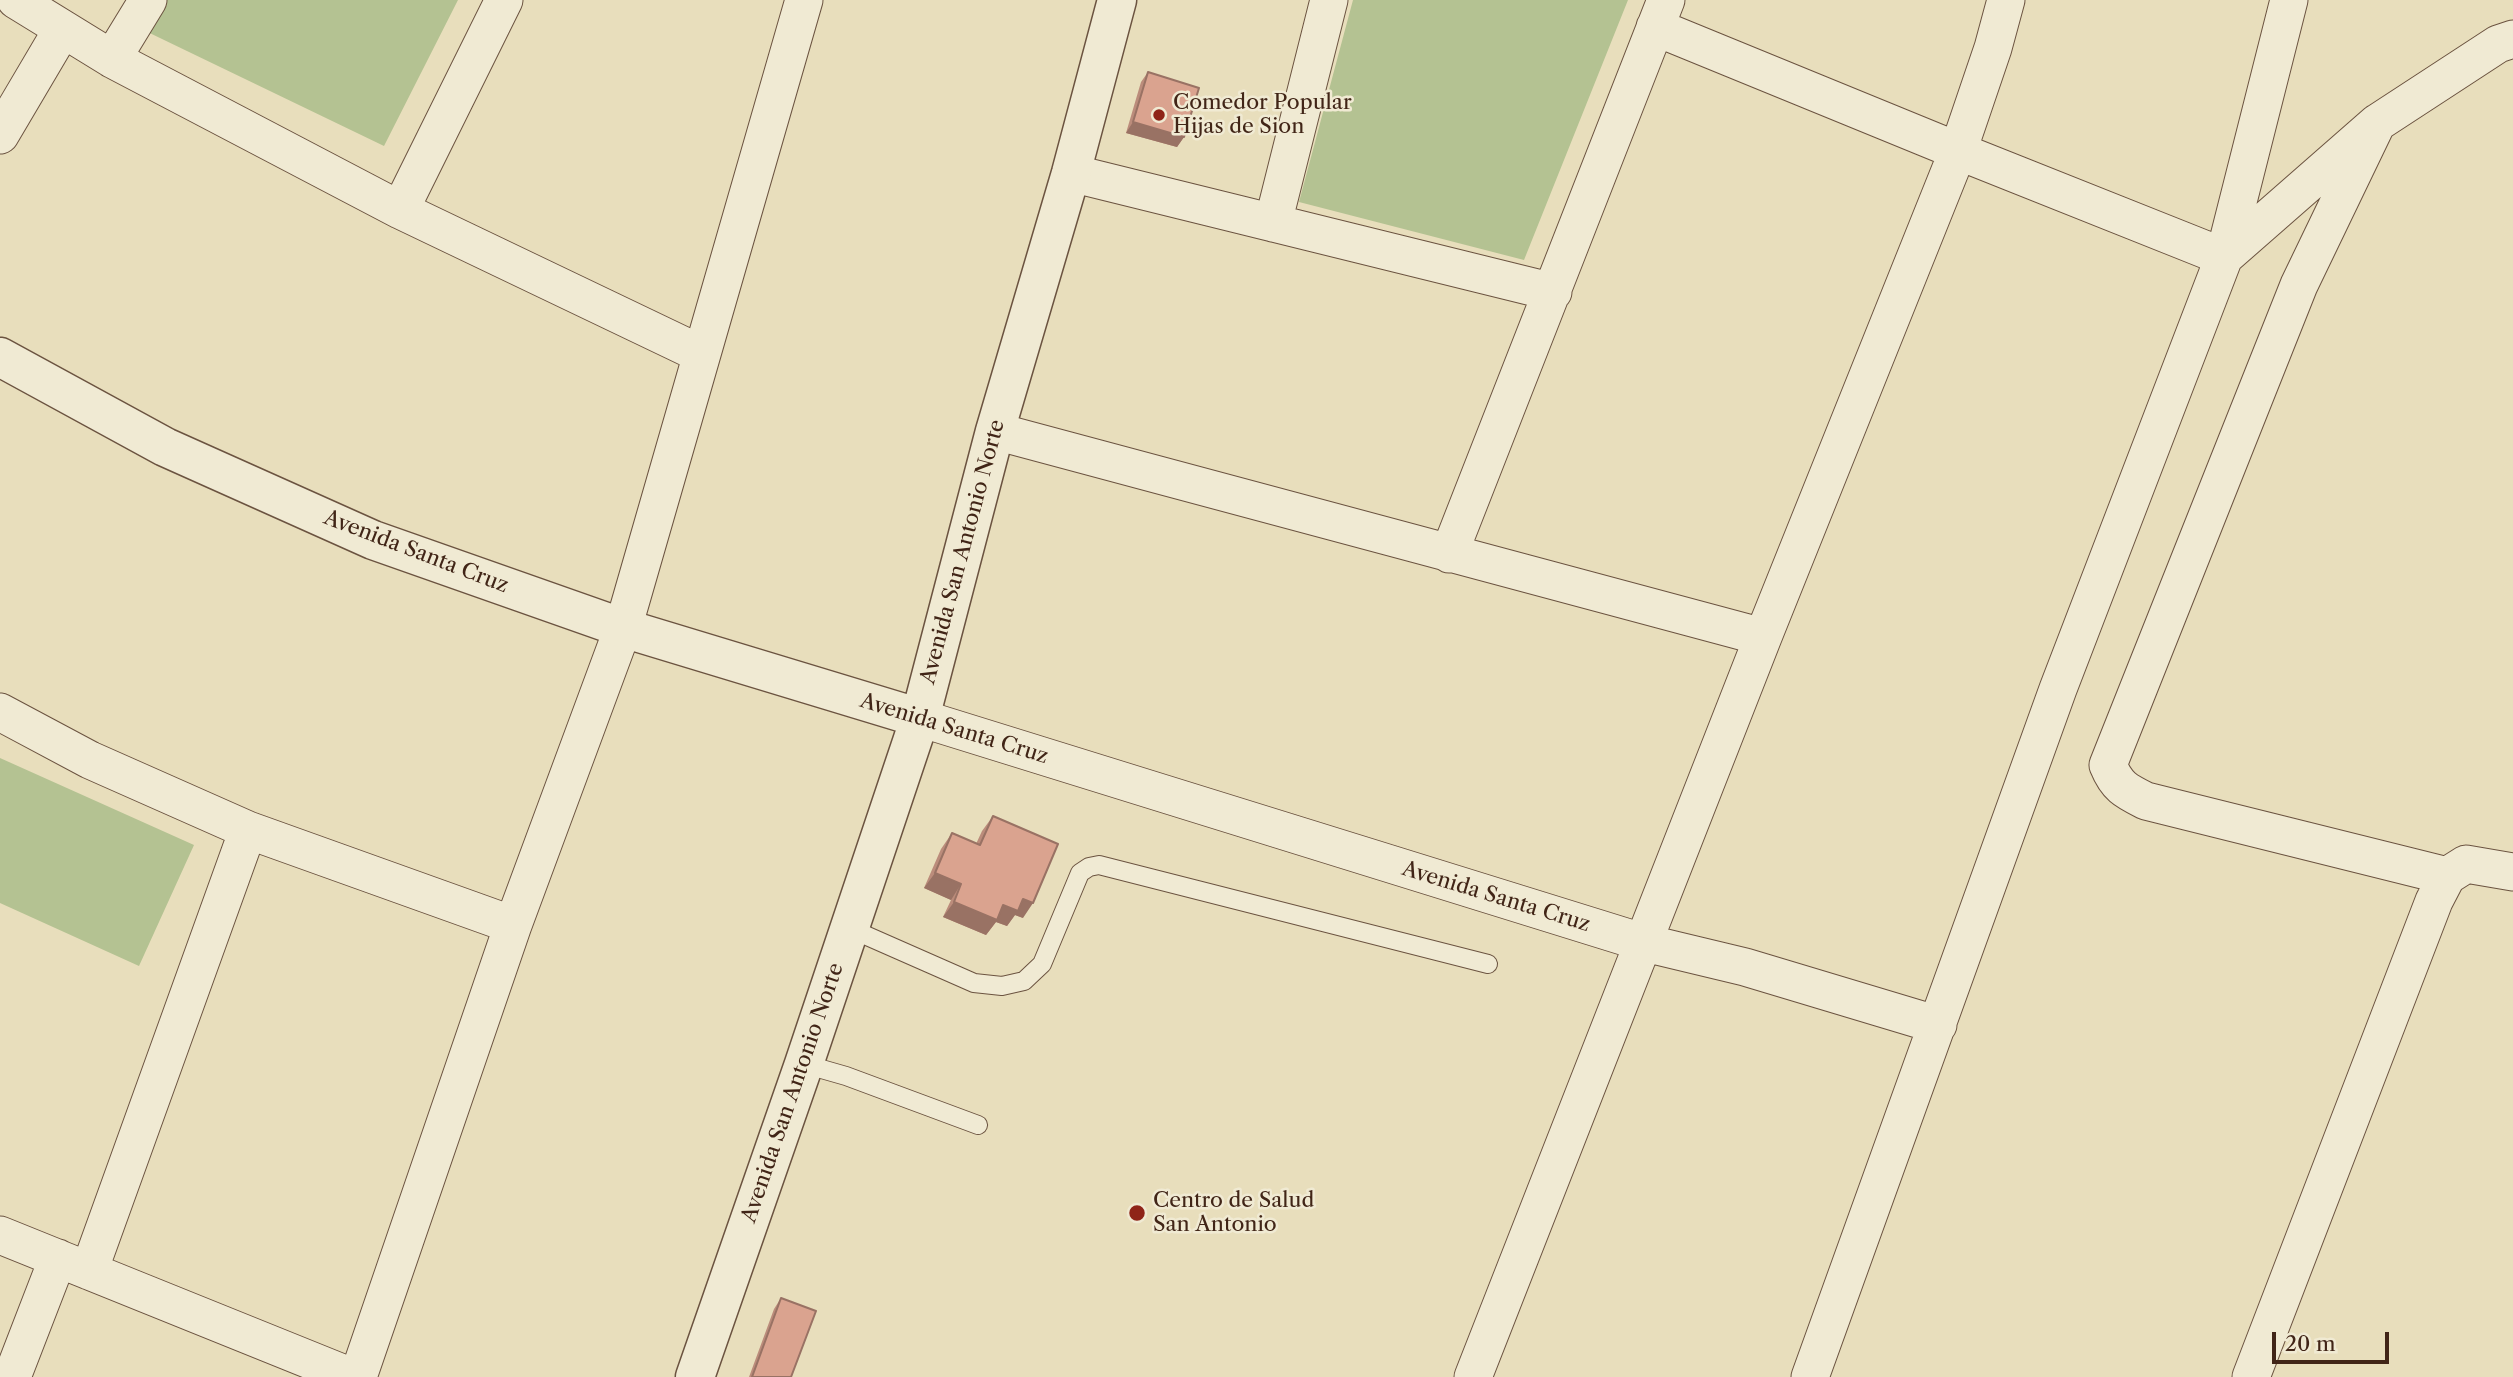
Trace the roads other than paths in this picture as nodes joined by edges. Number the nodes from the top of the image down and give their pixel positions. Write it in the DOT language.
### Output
graph roads {
  1 [pos="16,0"];
  2 [pos="148,0"];
  3 [pos="504,0"];
  4 [pos="804,0"];
  5 [pos="1117,0"];
  6 [pos="1329,0"];
  7 [pos="2006,0"];
  8 [pos="2289,0"];
  9 [pos="1660,13"];
  10 [pos="62,30"];
  11 [pos="2513,39"];
  12 [pos="112,59"];
  13 [pos="2377,123"];
  14 [pos="0,135"];
  15 [pos="1958,152"];
  16 [pos="1071,173"];
  17 [pos="400,210"];
  18 [pos="1273,223"];
  19 [pos="2224,257"];
  20 [pos="1553,292"];
  21 [pos="701,354"];
  22 [pos="0,357"];
  23 [pos="995,431"];
  24 [pos="1449,554"];
  25 [pos="622,628"];
  26 [pos="1763,637"];
  27 [pos="0,712"];
  28 [pos="920,718"];
  29 [pos="248,830"];
  30 [pos="2513,872"];
  31 [pos="2447,876"];
  32 [pos="513,925"];
  33 [pos="849,928"];
  34 [pos="1644,943"];
  35 [pos="1488,964"];
  36 [pos="1938,1024"];
  37 [pos="804,1064"];
  38 [pos="978,1125"];
  39 [pos="0,1235"];
  40 [pos="73,1264"];
  41 [pos="12,1377"];
  42 [pos="352,1377"];
  43 [pos="358,1377"];
  44 [pos="695,1377"];
  45 [pos="1473,1377"];
  46 [pos="1810,1377"];
  47 [pos="2250,1377"];
  1 -- 10 [label="street"];
  2 -- 12 [label="street"];
  3 -- 17 [label="street"];
  4 -- 21 [label="street"];
  5 -- 16 [label="street, Avenida San Antonio Norte"];
  6 -- 18 [label="street"];
  7 -- 15 [label="street"];
  8 -- 19 [label="street"];
  9 -- 15 [label="street"];
  9 -- 20 [label="street"];
  10 -- 12 [label="street"];
  10 -- 14 [label="street"];
  11 -- 13 [label="street"];
  12 -- 17 [label="street"];
  13 -- 19 [label="street"];
  13 -- 31 [label="street"];
  15 -- 19 [label="street"];
  15 -- 26 [label="street"];
  16 -- 18 [label="street"];
  16 -- 23 [label="street, Avenida San Antonio Norte"];
  17 -- 21 [label="street"];
  18 -- 20 [label="street"];
  19 -- 36 [label="street"];
  20 -- 24 [label="street"];
  21 -- 25 [label="street"];
  22 -- 25 [label="street, Avenida Santa Cruz"];
  23 -- 24 [label="street"];
  23 -- 28 [label="street, Avenida San Antonio Norte"];
  24 -- 26 [label="street"];
  25 -- 28 [label="street, Avenida Santa Cruz"];
  25 -- 32 [label="street"];
  26 -- 34 [label="street"];
  27 -- 29 [label="street"];
  28 -- 33 [label="street, Avenida San Antonio Norte"];
  28 -- 34 [label="street, Avenida Santa Cruz"];
  29 -- 32 [label="street"];
  29 -- 40 [label="street"];
  30 -- 31 [label="street"];
  31 -- 47 [label="street"];
  32 -- 43 [label="street"];
  33 -- 35 [label="lane"];
  33 -- 37 [label="street, Avenida San Antonio Norte"];
  34 -- 36 [label="street, Avenida Santa Cruz"];
  34 -- 45 [label="street"];
  36 -- 46 [label="street"];
  37 -- 38 [label="lane"];
  37 -- 44 [label="street, Avenida San Antonio Norte"];
  39 -- 40 [label="street"];
  40 -- 41 [label="street"];
  40 -- 42 [label="street"];
}
